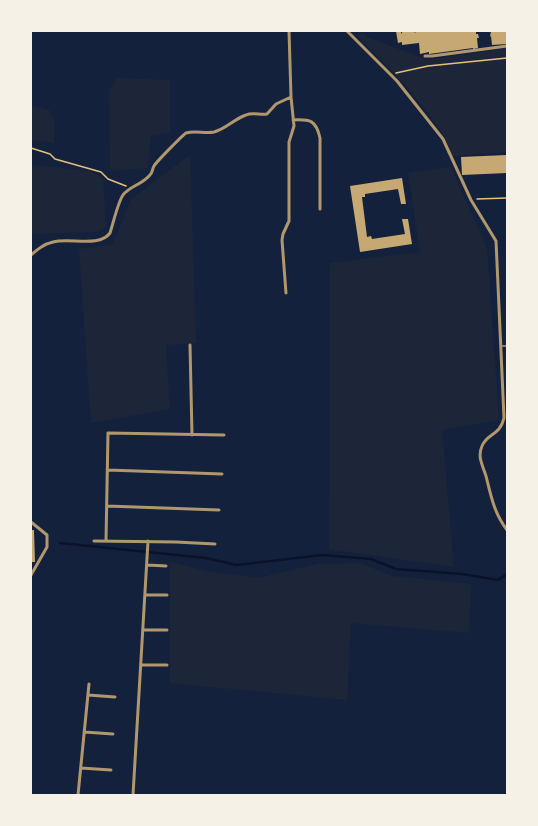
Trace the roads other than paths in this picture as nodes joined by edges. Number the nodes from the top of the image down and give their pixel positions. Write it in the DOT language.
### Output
graph roads {
  1 [pos="288,31"];
  2 [pos="347,31"];
  3 [pos="507,46"];
  4 [pos="425,56"];
  5 [pos="291,97"];
  6 [pos="293,120"];
  7 [pos="320,209"];
  8 [pos="31,255"];
  9 [pos="286,293"];
  10 [pos="190,345"];
  11 [pos="500,346"];
  12 [pos="507,346"];
  13 [pos="192,435"];
  14 [pos="224,435"];
  15 [pos="108,470"];
  16 [pos="222,474"];
  17 [pos="107,506"];
  18 [pos="218,510"];
  19 [pos="31,522"];
  20 [pos="507,530"];
  21 [pos="94,540"];
  22 [pos="106,541"];
  23 [pos="148,541"];
  24 [pos="215,544"];
  25 [pos="148,565"];
  26 [pos="166,566"];
  27 [pos="31,575"];
  28 [pos="146,595"];
  29 [pos="167,595"];
  30 [pos="143,630"];
  31 [pos="167,630"];
  32 [pos="141,665"];
  33 [pos="167,665"];
  34 [pos="89,684"];
  35 [pos="88,695"];
  36 [pos="115,697"];
  37 [pos="84,732"];
  38 [pos="113,734"];
  39 [pos="81,768"];
  40 [pos="111,770"];
  41 [pos="78,795"];
  42 [pos="133,795"];
  1 -- 5 [label="street"];
  2 -- 11 [label="street"];
  3 -- 4 [label="street"];
  5 -- 6 [label="street"];
  5 -- 8 [label="street"];
  6 -- 7 [label="street"];
  6 -- 9 [label="street"];
  10 -- 13 [label="street"];
  11 -- 12 [label="lane"];
  11 -- 20 [label="street"];
  13 -- 14 [label="street"];
  13 -- 15 [label="street"];
  15 -- 16 [label="street"];
  15 -- 17 [label="street"];
  17 -- 18 [label="street"];
  17 -- 22 [label="street"];
  19 -- 27 [label="street"];
  21 -- 22 [label="street"];
  22 -- 23 [label="street"];
  23 -- 24 [label="street"];
  23 -- 25 [label="street"];
  25 -- 26 [label="street"];
  25 -- 28 [label="street"];
  28 -- 29 [label="street"];
  28 -- 30 [label="street"];
  30 -- 31 [label="street"];
  30 -- 32 [label="street"];
  32 -- 33 [label="street"];
  32 -- 42 [label="street"];
  34 -- 35 [label="street"];
  35 -- 36 [label="street"];
  35 -- 37 [label="street"];
  37 -- 38 [label="street"];
  37 -- 39 [label="street"];
  39 -- 40 [label="street"];
  39 -- 41 [label="street"];
}
